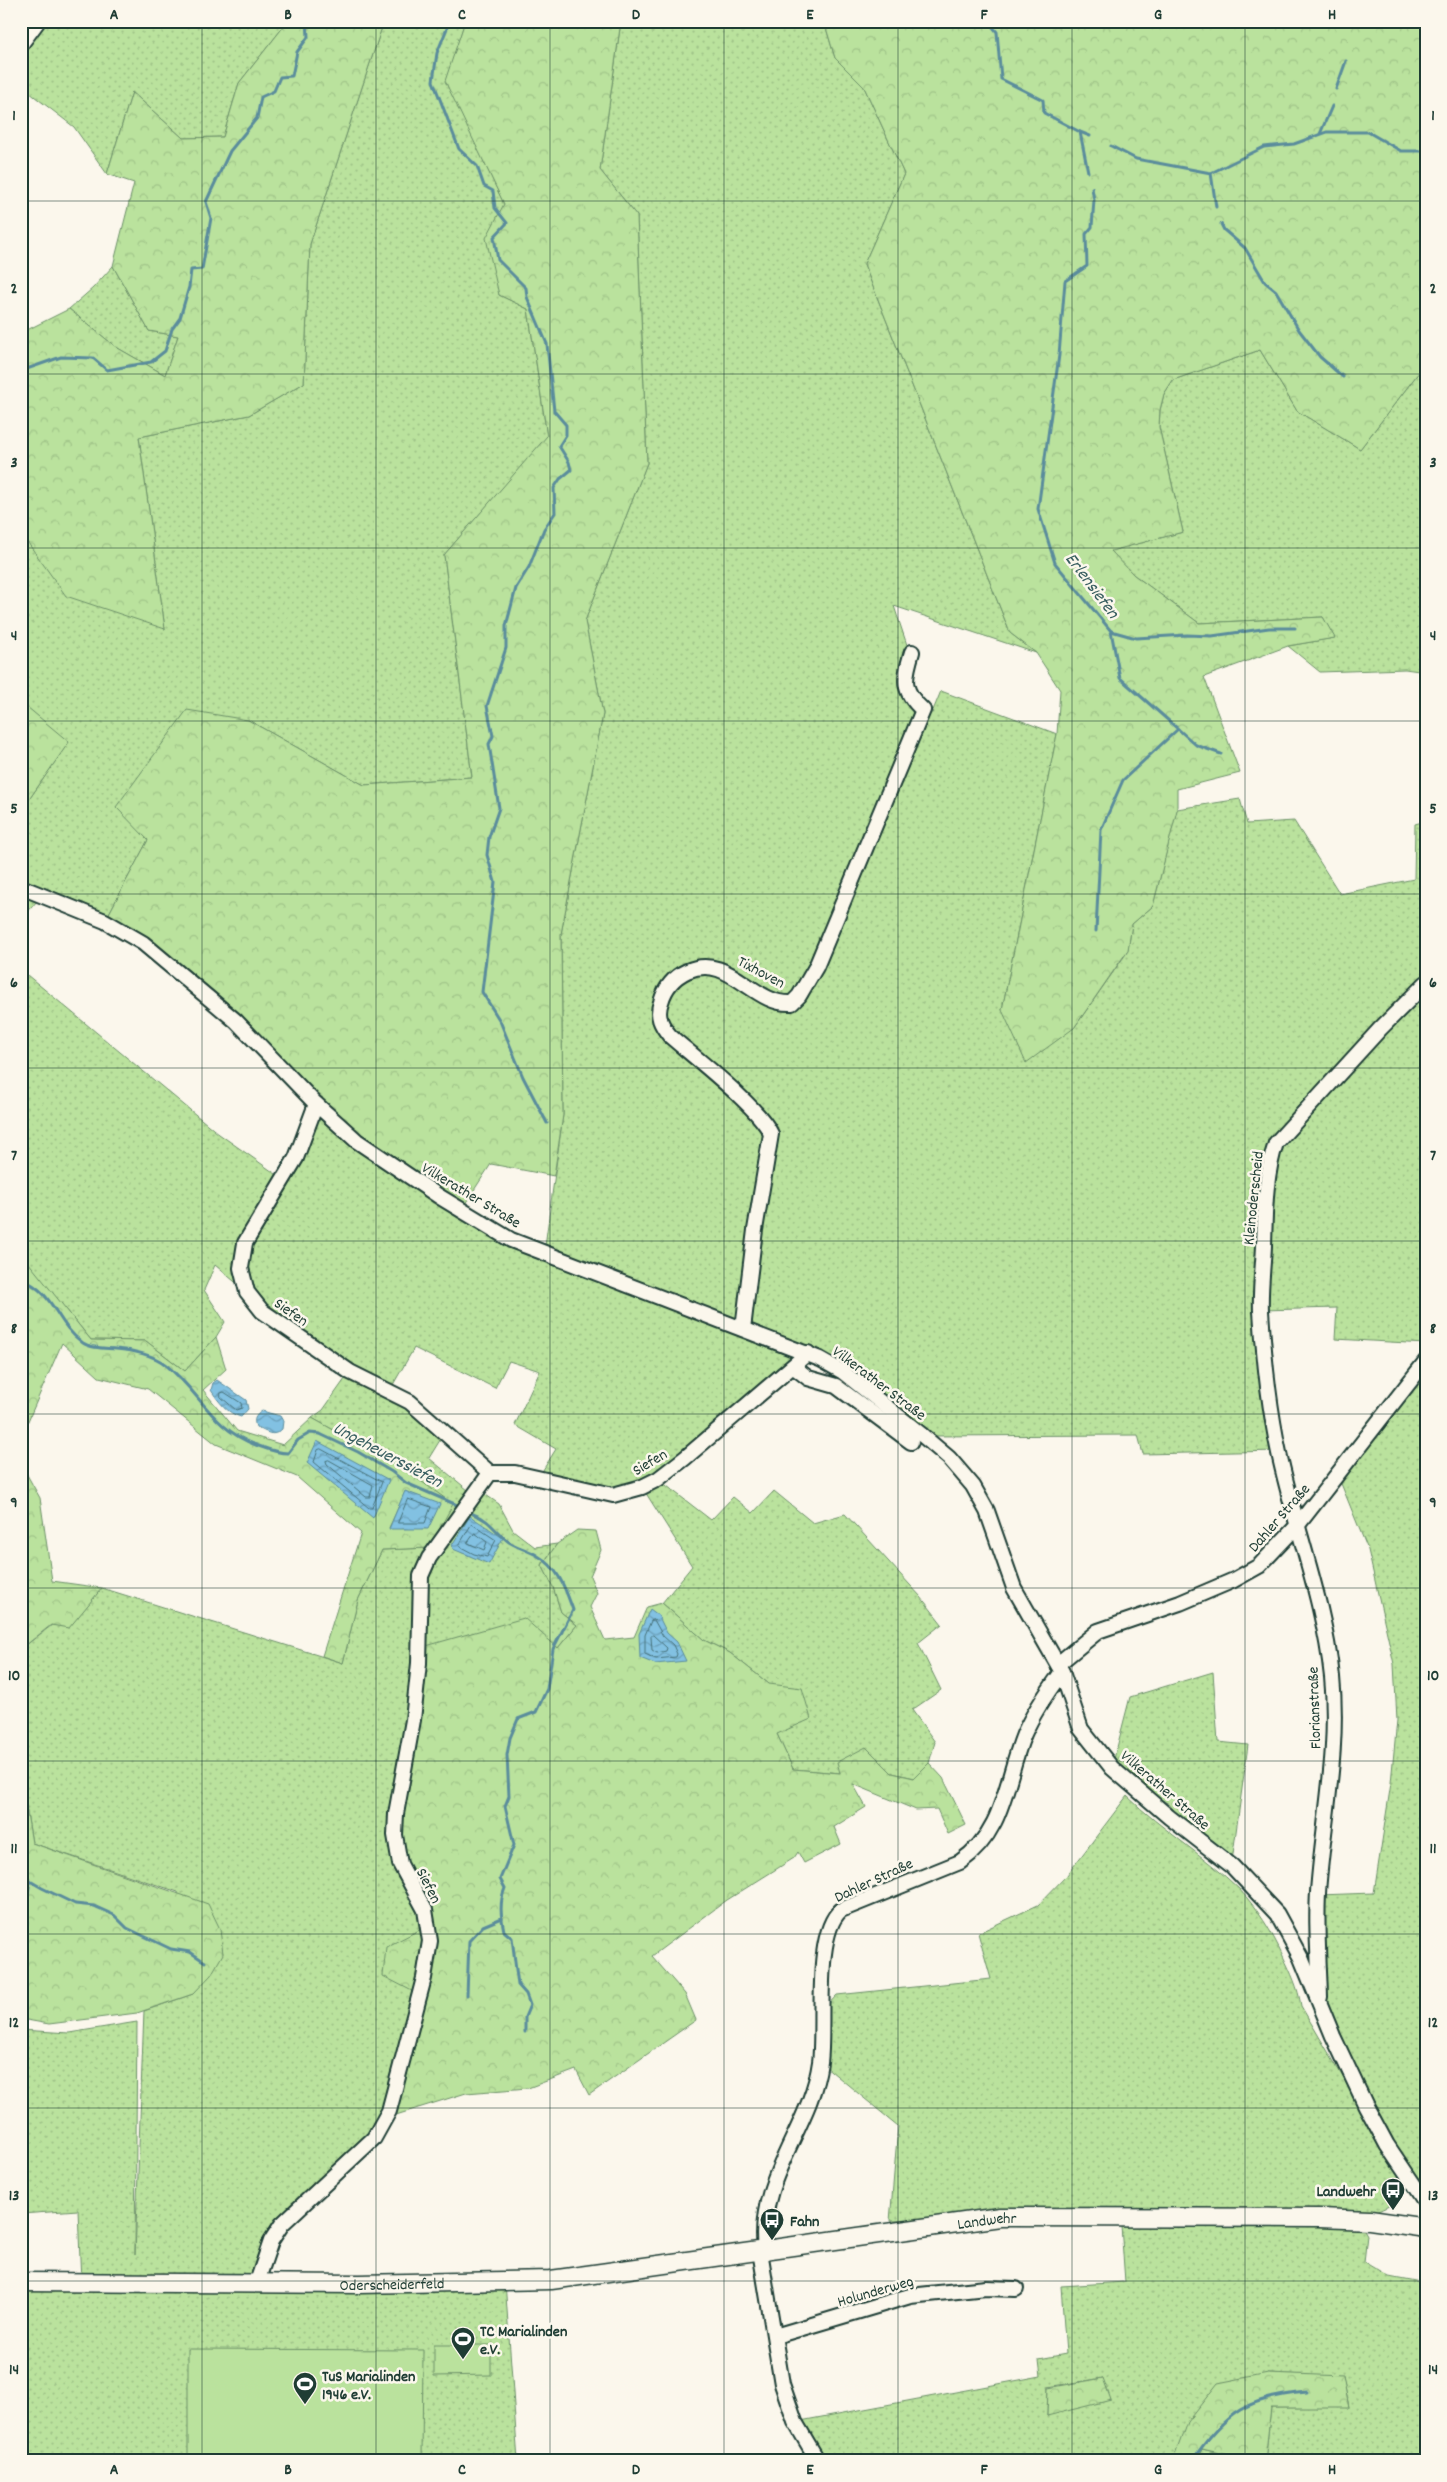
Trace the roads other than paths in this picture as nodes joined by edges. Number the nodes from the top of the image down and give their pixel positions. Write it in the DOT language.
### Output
graph roads {
  1 [pos="38,21"];
  2 [pos="21,44"];
  3 [pos="912,652"];
  4 [pos="21,887"];
  5 [pos="1426,983"];
  6 [pos="316,1104"];
  7 [pos="743,1329"];
  8 [pos="808,1353"];
  9 [pos="1426,1361"];
  10 [pos="794,1367"];
  11 [pos="1269,1386"];
  12 [pos="905,1442"];
  13 [pos="490,1473"];
  14 [pos="1297,1526"];
  15 [pos="1060,1668"];
  16 [pos="1320,2005"];
  17 [pos="1426,2203"];
  18 [pos="1426,2228"];
  19 [pos="762,2250"];
  20 [pos="21,2282"];
  21 [pos="257,2282"];
  22 [pos="1016,2290"];
  23 [pos="774,2336"];
  24 [pos="818,2461"];
  1 -- 2 [label="street"];
  3 -- 7 [label="street, Tixhoven"];
  4 -- 6 [label="street, Vilkerather Straße"];
  5 -- 11 [label="street, Kleinoderscheid"];
  6 -- 7 [label="street, Vilkerather Straße"];
  6 -- 13 [label="street, Siefen"];
  7 -- 8 [label="street, Vilkerather Straße"];
  8 -- 10 [label="street, Siefen"];
  8 -- 15 [label="street, Vilkerather Straße"];
  9 -- 14 [label="street, Dahler Straße"];
  10 -- 12 [label="street"];
  10 -- 13 [label="street, Siefen"];
  11 -- 14 [label="street, Florianstraße"];
  13 -- 21 [label="street, Siefen"];
  14 -- 15 [label="street, Dahler Straße"];
  14 -- 16 [label="street, Florianstraße"];
  15 -- 16 [label="street, Vilkerather Straße"];
  15 -- 19 [label="street, Dahler Straße"];
  16 -- 17 [label="street, Vilkerather Straße"];
  18 -- 19 [label="main road, Landwehr"];
  19 -- 21 [label="main road, Oderscheiderfeld"];
  19 -- 23 [label="street"];
  20 -- 21 [label="main road, Oderscheiderfeld"];
  22 -- 23 [label="street, Holunderweg"];
  23 -- 24 [label="street"];
}
